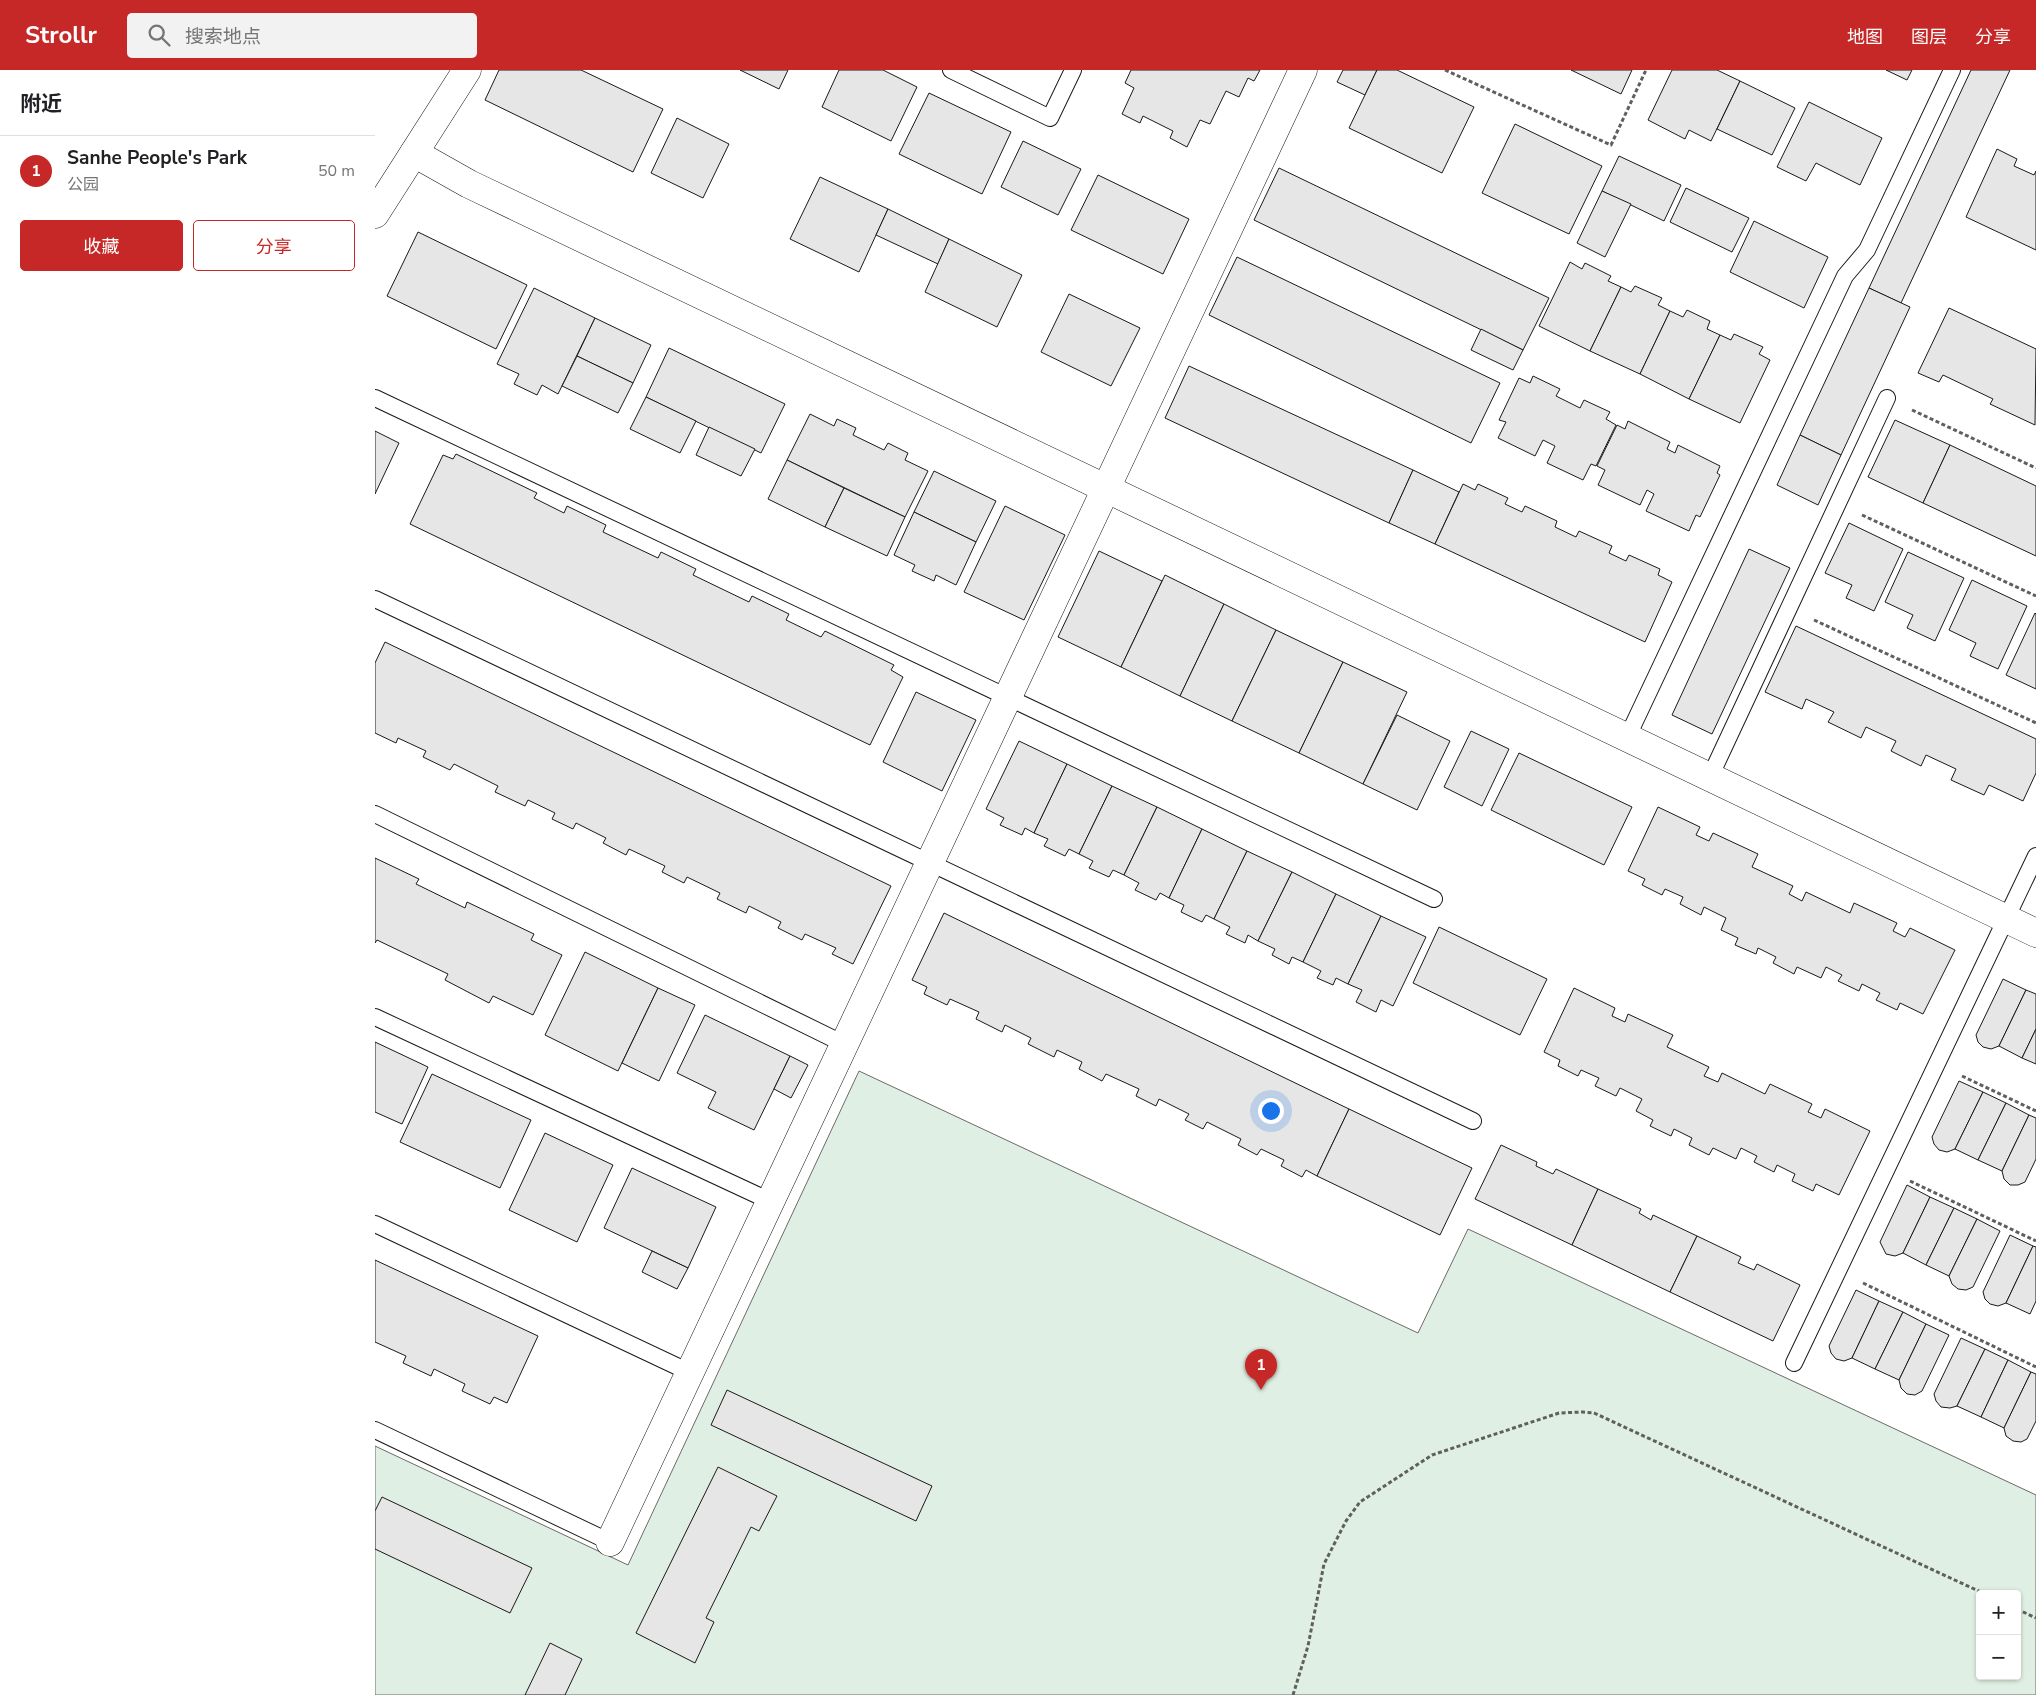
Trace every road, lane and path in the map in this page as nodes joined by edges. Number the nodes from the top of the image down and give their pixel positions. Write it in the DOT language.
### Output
graph roads {
  1 [pos="467,70"];
  2 [pos="951,70"];
  3 [pos="1073,70"];
  4 [pos="1303,70"];
  5 [pos="1445,70"];
  6 [pos="1646,70"];
  7 [pos="1952,70"];
  8 [pos="414,153"];
  9 [pos="375,214"];
  10 [pos="375,398"];
  11 [pos="1887,398"];
  12 [pos="2036,468"];
  13 [pos="1105,488"];
  14 [pos="1838,504"];
  15 [pos="2036,596"];
  16 [pos="375,598"];
  17 [pos="1789,608"];
  18 [pos="1007,697"];
  19 [pos="2036,723"];
  20 [pos="1627,738"];
  21 [pos="1711,777"];
  22 [pos="375,814"];
  23 [pos="2036,856"];
  24 [pos="929,863"];
  25 [pos="1434,899"];
  26 [pos="2006,919"];
  27 [pos="2036,933"];
  28 [pos="375,1016"];
  29 [pos="845,1044"];
  30 [pos="1937,1064"];
  31 [pos="2036,1111"];
  32 [pos="1473,1121"];
  33 [pos="1886,1170"];
  34 [pos="771,1201"];
  35 [pos="375,1224"];
  36 [pos="2036,1240"];
  37 [pos="1838,1271"];
  38 [pos="1794,1363"];
  39 [pos="2036,1367"];
  40 [pos="689,1372"];
  41 [pos="375,1430"];
  42 [pos="610,1542"];
  43 [pos="1976,1590"];
  44 [pos="2021,1611"];
  45 [pos="2036,1618"];
  46 [pos="1293,1695"];
  1 -- 8 [label="street"];
  2 -- 3 [label="lane"];
  4 -- 13 [label="street"];
  5 -- 6 [label="path"];
  7 -- 20 [label="lane"];
  8 -- 9 [label="street"];
  8 -- 13 [label="street"];
  10 -- 18 [label="lane"];
  11 -- 12 [label="path"];
  11 -- 14 [label="lane"];
  13 -- 18 [label="street"];
  13 -- 20 [label="street"];
  14 -- 15 [label="path"];
  14 -- 17 [label="lane"];
  16 -- 24 [label="lane"];
  17 -- 19 [label="path"];
  17 -- 21 [label="lane"];
  18 -- 24 [label="street"];
  18 -- 25 [label="lane"];
  20 -- 21 [label="street"];
  21 -- 26 [label="street"];
  22 -- 29 [label="lane"];
  23 -- 26 [label="lane"];
  24 -- 29 [label="street"];
  24 -- 32 [label="lane"];
  26 -- 27 [label="street"];
  26 -- 30 [label="lane"];
  28 -- 34 [label="lane"];
  29 -- 34 [label="street"];
  30 -- 31 [label="path"];
  30 -- 33 [label="lane"];
  33 -- 36 [label="path"];
  33 -- 37 [label="lane"];
  34 -- 40 [label="street"];
  35 -- 40 [label="lane"];
  37 -- 38 [label="lane"];
  37 -- 39 [label="path"];
  40 -- 42 [label="street"];
  41 -- 42 [label="lane"];
  43 -- 46 [label="path"];
  44 -- 45 [label="path"];
}
